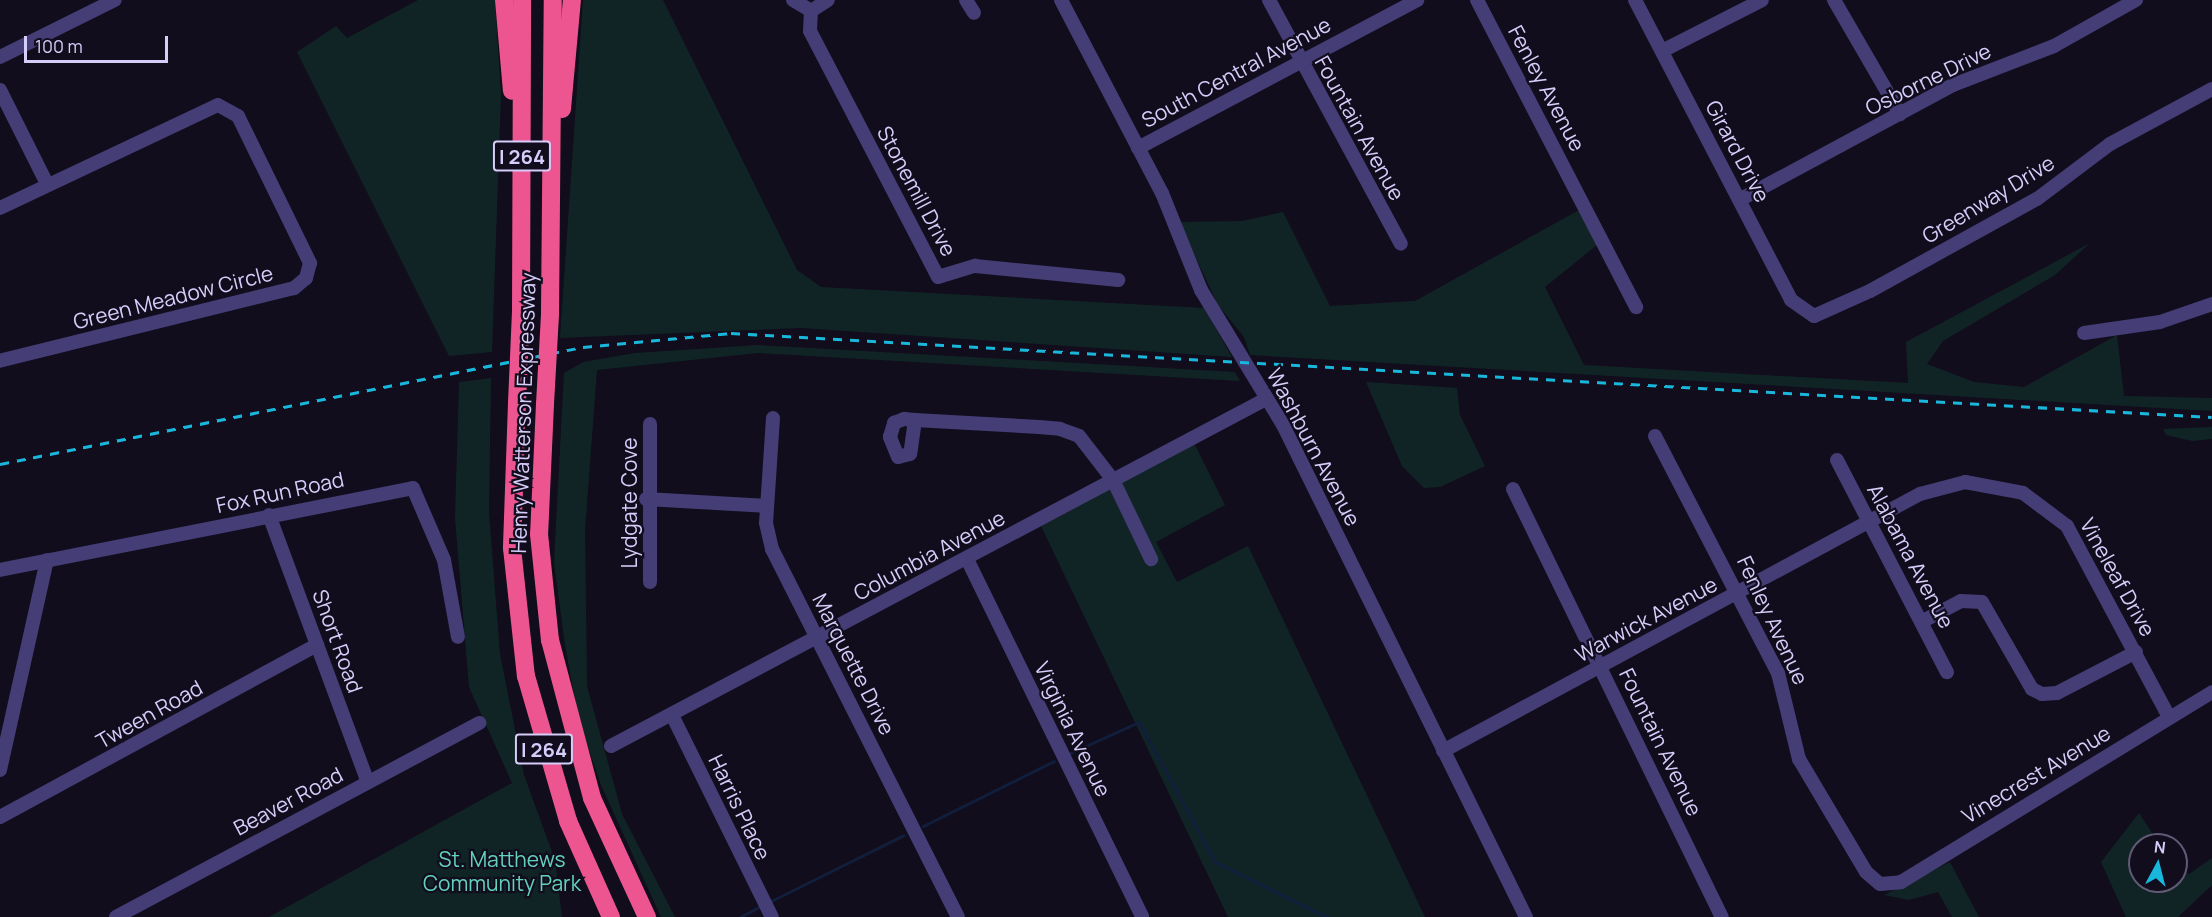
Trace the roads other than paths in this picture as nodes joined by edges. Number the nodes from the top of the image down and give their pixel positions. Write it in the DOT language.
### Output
graph roads {
  1 [pos="115,0"];
  2 [pos="504,0"];
  3 [pos="522,0"];
  4 [pos="553,0"];
  5 [pos="572,0"];
  6 [pos="793,0"];
  7 [pos="828,0"];
  8 [pos="966,0"];
  9 [pos="1061,0"];
  10 [pos="1269,0"];
  11 [pos="1417,0"];
  12 [pos="1477,0"];
  13 [pos="1635,0"];
  14 [pos="1762,0"];
  15 [pos="1834,0"];
  16 [pos="2136,0"];
  17 [pos="811,11"];
  18 [pos="974,13"];
  19 [pos="1662,51"];
  20 [pos="0,57"];
  21 [pos="1299,62"];
  22 [pos="2212,88"];
  23 [pos="0,90"];
  24 [pos="1900,114"];
  25 [pos="1138,148"];
  26 [pos="47,184"];
  27 [pos="1741,199"];
  28 [pos="0,208"];
  29 [pos="550,240"];
  30 [pos="521,241"];
  31 [pos="1401,244"];
  32 [pos="1118,280"];
  33 [pos="2212,304"];
  34 [pos="1636,307"];
  35 [pos="1811,315"];
  36 [pos="2084,333"];
  37 [pos="0,361"];
  38 [pos="1266,399"];
  39 [pos="772,418"];
  40 [pos="915,420"];
  41 [pos="650,424"];
  42 [pos="1655,436"];
  43 [pos="1837,460"];
  44 [pos="1113,480"];
  45 [pos="1513,489"];
  46 [pos="646,499"];
  47 [pos="767,506"];
  48 [pos="269,515"];
  49 [pos="1868,522"];
  50 [pos="966,559"];
  51 [pos="1151,559"];
  52 [pos="47,560"];
  53 [pos="0,570"];
  54 [pos="650,582"];
  55 [pos="1738,594"];
  56 [pos="1923,621"];
  57 [pos="458,637"];
  58 [pos="819,637"];
  59 [pos="317,645"];
  60 [pos="2136,652"];
  61 [pos="1601,667"];
  62 [pos="1947,672"];
  63 [pos="2212,692"];
  64 [pos="672,715"];
  65 [pos="2169,717"];
  66 [pos="479,723"];
  67 [pos="611,746"];
  68 [pos="1443,751"];
  69 [pos="0,770"];
  70 [pos="368,782"];
  71 [pos="0,817"];
  72 [pos="1880,884"];
  73 [pos="1138,915"];
  74 [pos="116,917"];
  75 [pos="611,917"];
  76 [pos="647,917"];
  77 [pos="771,917"];
  78 [pos="958,917"];
  79 [pos="1526,917"];
  80 [pos="1722,917"];
  1 -- 20 [label="street"];
  2 -- 30 [label="highway"];
  3 -- 30 [label="highway, Henry Watterson Expressway / I 264"];
  4 -- 29 [label="highway, Henry Watterson Expressway / I 264"];
  5 -- 29 [label="highway"];
  6 -- 17 [label="street"];
  7 -- 17 [label="street"];
  8 -- 18 [label="street"];
  9 -- 25 [label="street, Washburn Avenue"];
  10 -- 21 [label="street, Fountain Avenue"];
  11 -- 21 [label="street, South Central Avenue"];
  12 -- 34 [label="street, Fenley Avenue"];
  13 -- 19 [label="street, Girard Drive"];
  14 -- 19 [label="street"];
  15 -- 24 [label="street"];
  16 -- 24 [label="street, Osborne Drive"];
  17 -- 32 [label="street, Stonemill Drive"];
  19 -- 27 [label="street, Girard Drive"];
  21 -- 25 [label="street, South Central Avenue"];
  21 -- 31 [label="street, Fountain Avenue"];
  22 -- 35 [label="street, Greenway Drive"];
  23 -- 26 [label="street"];
  24 -- 27 [label="street, Osborne Drive"];
  25 -- 38 [label="street, Washburn Avenue"];
  26 -- 28 [label="street, Green Meadow Circle"];
  26 -- 37 [label="street, Green Meadow Circle"];
  27 -- 35 [label="street, Girard Drive"];
  29 -- 76 [label="highway, Henry Watterson Expressway / I 264, bridge"];
  30 -- 75 [label="highway, Henry Watterson Expressway / I 264, bridge"];
  33 -- 36 [label="street"];
  38 -- 44 [label="street, Columbia Avenue"];
  38 -- 68 [label="street, Washburn Avenue"];
  39 -- 47 [label="street, Marquette Drive"];
  40 -- 44 [label="street"];
  41 -- 46 [label="street, Lydgate Cove"];
  42 -- 55 [label="street, Fenley Avenue"];
  43 -- 49 [label="street, Alabama Avenue"];
  44 -- 50 [label="street, Columbia Avenue"];
  44 -- 51 [label="street"];
  45 -- 61 [label="street, Fountain Avenue"];
  46 -- 47 [label="street"];
  46 -- 54 [label="street, Lydgate Cove"];
  47 -- 58 [label="street, Marquette Drive"];
  48 -- 52 [label="street, Fox Run Road"];
  48 -- 57 [label="street, Fox Run Road"];
  48 -- 59 [label="street, Short Road"];
  49 -- 55 [label="street, Warwick Avenue"];
  49 -- 56 [label="street, Alabama Avenue"];
  49 -- 60 [label="street, Vineleaf Drive"];
  50 -- 58 [label="street, Columbia Avenue"];
  50 -- 73 [label="street, Virginia Avenue"];
  52 -- 53 [label="street, Fox Run Road"];
  52 -- 69 [label="street"];
  55 -- 61 [label="street, Warwick Avenue"];
  55 -- 72 [label="street, Fenley Avenue"];
  56 -- 60 [label="street"];
  56 -- 62 [label="street, Alabama Avenue"];
  58 -- 64 [label="street, Columbia Avenue"];
  58 -- 78 [label="street, Marquette Drive"];
  59 -- 70 [label="street, Short Road"];
  59 -- 71 [label="street, Tween Road"];
  60 -- 65 [label="street, Vineleaf Drive"];
  61 -- 68 [label="street, Warwick Avenue"];
  61 -- 80 [label="street, Fountain Avenue"];
  63 -- 65 [label="street, Vinecrest Avenue"];
  64 -- 67 [label="street, Columbia Avenue"];
  64 -- 77 [label="street, Harris Place"];
  65 -- 72 [label="street, Vinecrest Avenue"];
  66 -- 70 [label="street, Beaver Road"];
  68 -- 79 [label="street, Washburn Avenue"];
  70 -- 74 [label="street, Beaver Road"];
}
